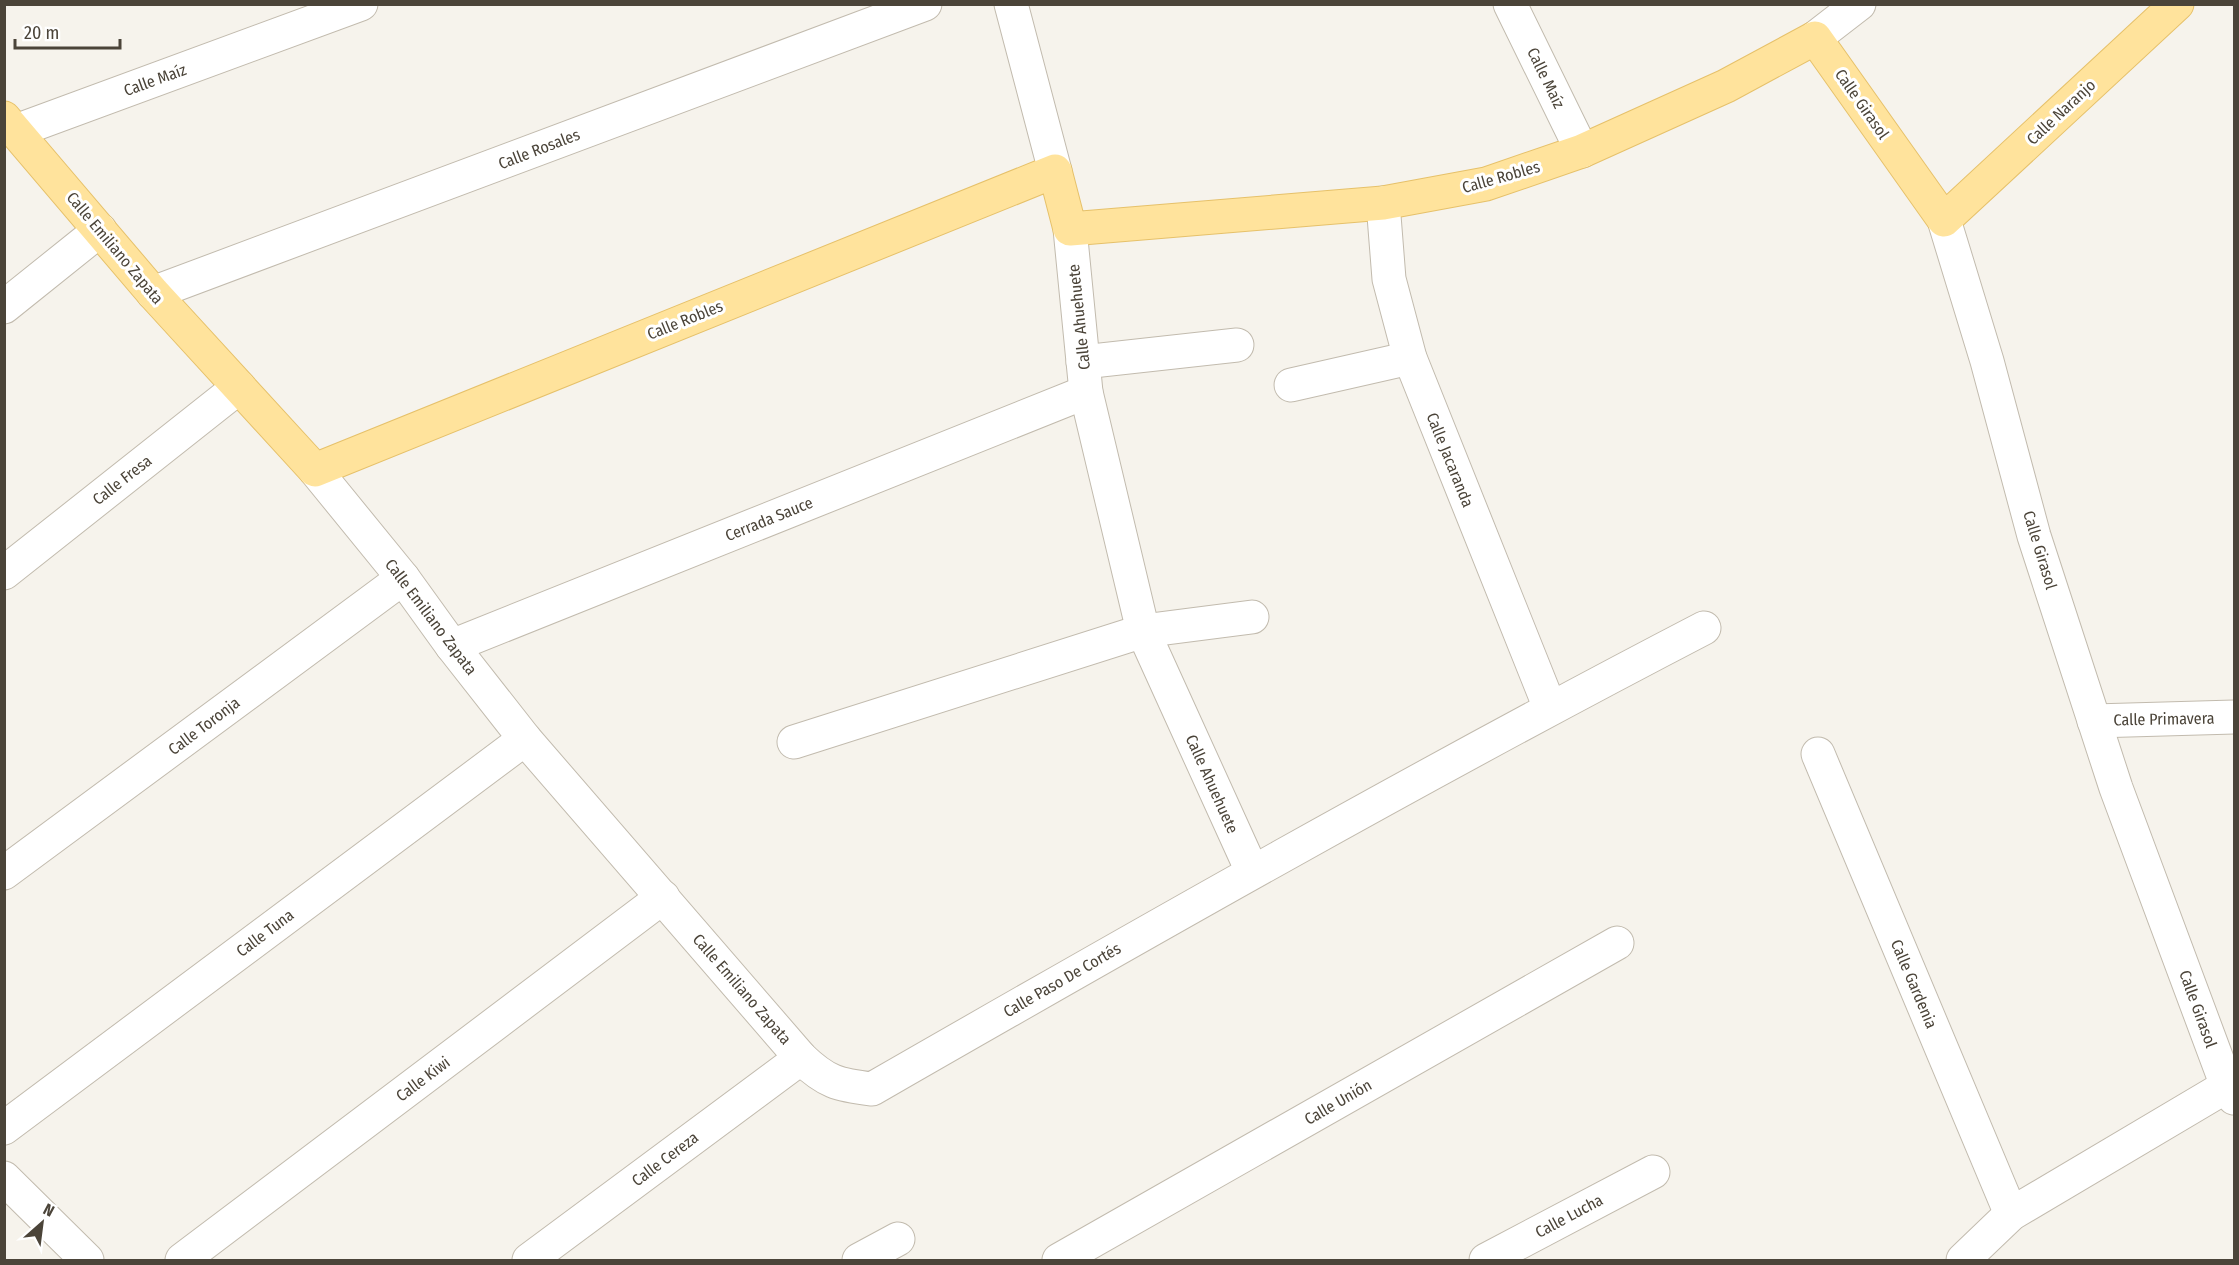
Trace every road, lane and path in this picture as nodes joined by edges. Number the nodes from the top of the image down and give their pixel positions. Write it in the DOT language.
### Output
graph roads {
  1 [pos="361,4"];
  2 [pos="925,4"];
  3 [pos="1011,4"];
  4 [pos="1510,4"];
  5 [pos="1859,4"];
  6 [pos="2177,4"];
  7 [pos="1815,38"];
  8 [pos="10,124"];
  9 [pos="1582,151"];
  10 [pos="1055,171"];
  11 [pos="1383,203"];
  12 [pos="1944,220"];
  13 [pos="1070,229"];
  14 [pos="100,230"];
  15 [pos="153,293"];
  16 [pos="4,308"];
  17 [pos="1237,345"];
  18 [pos="1410,358"];
  19 [pos="1084,377"];
  20 [pos="1291,385"];
  21 [pos="239,387"];
  22 [pos="315,470"];
  23 [pos="4,573"];
  24 [pos="403,578"];
  25 [pos="1252,617"];
  26 [pos="1704,628"];
  27 [pos="1143,631"];
  28 [pos="452,646"];
  29 [pos="1550,708"];
  30 [pos="2235,717"];
  31 [pos="2094,720"];
  32 [pos="525,739"];
  33 [pos="794,742"];
  34 [pos="1818,754"];
  35 [pos="1252,872"];
  36 [pos="4,873"];
  37 [pos="663,897"];
  38 [pos="1617,943"];
  39 [pos="801,1058"];
  40 [pos="872,1089"];
  41 [pos="2231,1092"];
  42 [pos="4,1128"];
  43 [pos="1653,1172"];
  44 [pos="4,1178"];
  45 [pos="2011,1214"];
  46 [pos="898,1239"];
  47 [pos="87,1260"];
  48 [pos="182,1260"];
  49 [pos="529,1260"];
  50 [pos="860,1260"];
  51 [pos="1059,1260"];
  52 [pos="1486,1260"];
  53 [pos="1964,1260"];
  1 -- 8 [label="street, Calle Maíz"];
  2 -- 15 [label="street, Calle Rosales"];
  3 -- 10 [label="street, Calle Ahuehuete"];
  4 -- 9 [label="street, Calle Maíz"];
  5 -- 7 [label="street, Calle Robles"];
  6 -- 12 [label="main road, Calle Naranjo"];
  7 -- 9 [label="main road, Calle Robles"];
  7 -- 12 [label="main road, Calle Girasol"];
  8 -- 14 [label="main road, Calle Emiliano Zapata"];
  9 -- 11 [label="main road, Calle Robles"];
  10 -- 13 [label="main road, Calle Ahuehuete"];
  10 -- 22 [label="main road, Calle Robles"];
  11 -- 13 [label="main road, Calle Robles"];
  11 -- 18 [label="street, Calle Jacaranda"];
  12 -- 31 [label="street, Calle Girasol"];
  13 -- 19 [label="street, Calle Ahuehuete"];
  14 -- 15 [label="main road, Calle Emiliano Zapata"];
  14 -- 16 [label="street"];
  15 -- 21 [label="main road, Calle Emiliano Zapata"];
  17 -- 19 [label="street, Cerrada Sauce"];
  18 -- 20 [label="street"];
  18 -- 29 [label="street, Calle Jacaranda"];
  19 -- 27 [label="street, Calle Ahuehuete"];
  19 -- 28 [label="street, Cerrada Sauce"];
  21 -- 22 [label="main road, Calle Emiliano Zapata"];
  21 -- 23 [label="street, Calle Fresa"];
  22 -- 24 [label="street, Calle Emiliano Zapata"];
  24 -- 28 [label="street, Calle Emiliano Zapata"];
  24 -- 36 [label="street, Calle Toronja"];
  25 -- 27 [label="street"];
  26 -- 29 [label="street, Calle Paso De Cortés"];
  27 -- 33 [label="street"];
  27 -- 35 [label="street, Calle Ahuehuete"];
  28 -- 32 [label="street, Calle Emiliano Zapata"];
  29 -- 35 [label="street, Calle Paso De Cortés"];
  30 -- 31 [label="street, Calle Primavera"];
  31 -- 41 [label="street, Calle Girasol"];
  32 -- 37 [label="street, Calle Emiliano Zapata"];
  32 -- 42 [label="street, Calle Tuna"];
  34 -- 45 [label="street, Calle Gardenia"];
  35 -- 40 [label="street, Calle Paso De Cortés"];
  37 -- 39 [label="street, Calle Emiliano Zapata"];
  37 -- 48 [label="street, Calle Kiwi"];
  38 -- 51 [label="street, Calle Unión"];
  39 -- 40 [label="street, Calle Emiliano Zapata"];
  39 -- 49 [label="street, Calle Cereza"];
  41 -- 45 [label="street, Calle Girasol"];
  43 -- 52 [label="street, Calle Lucha"];
  44 -- 47 [label="street"];
  45 -- 53 [label="street, Calle Girasol"];
  46 -- 50 [label="street"];
}
